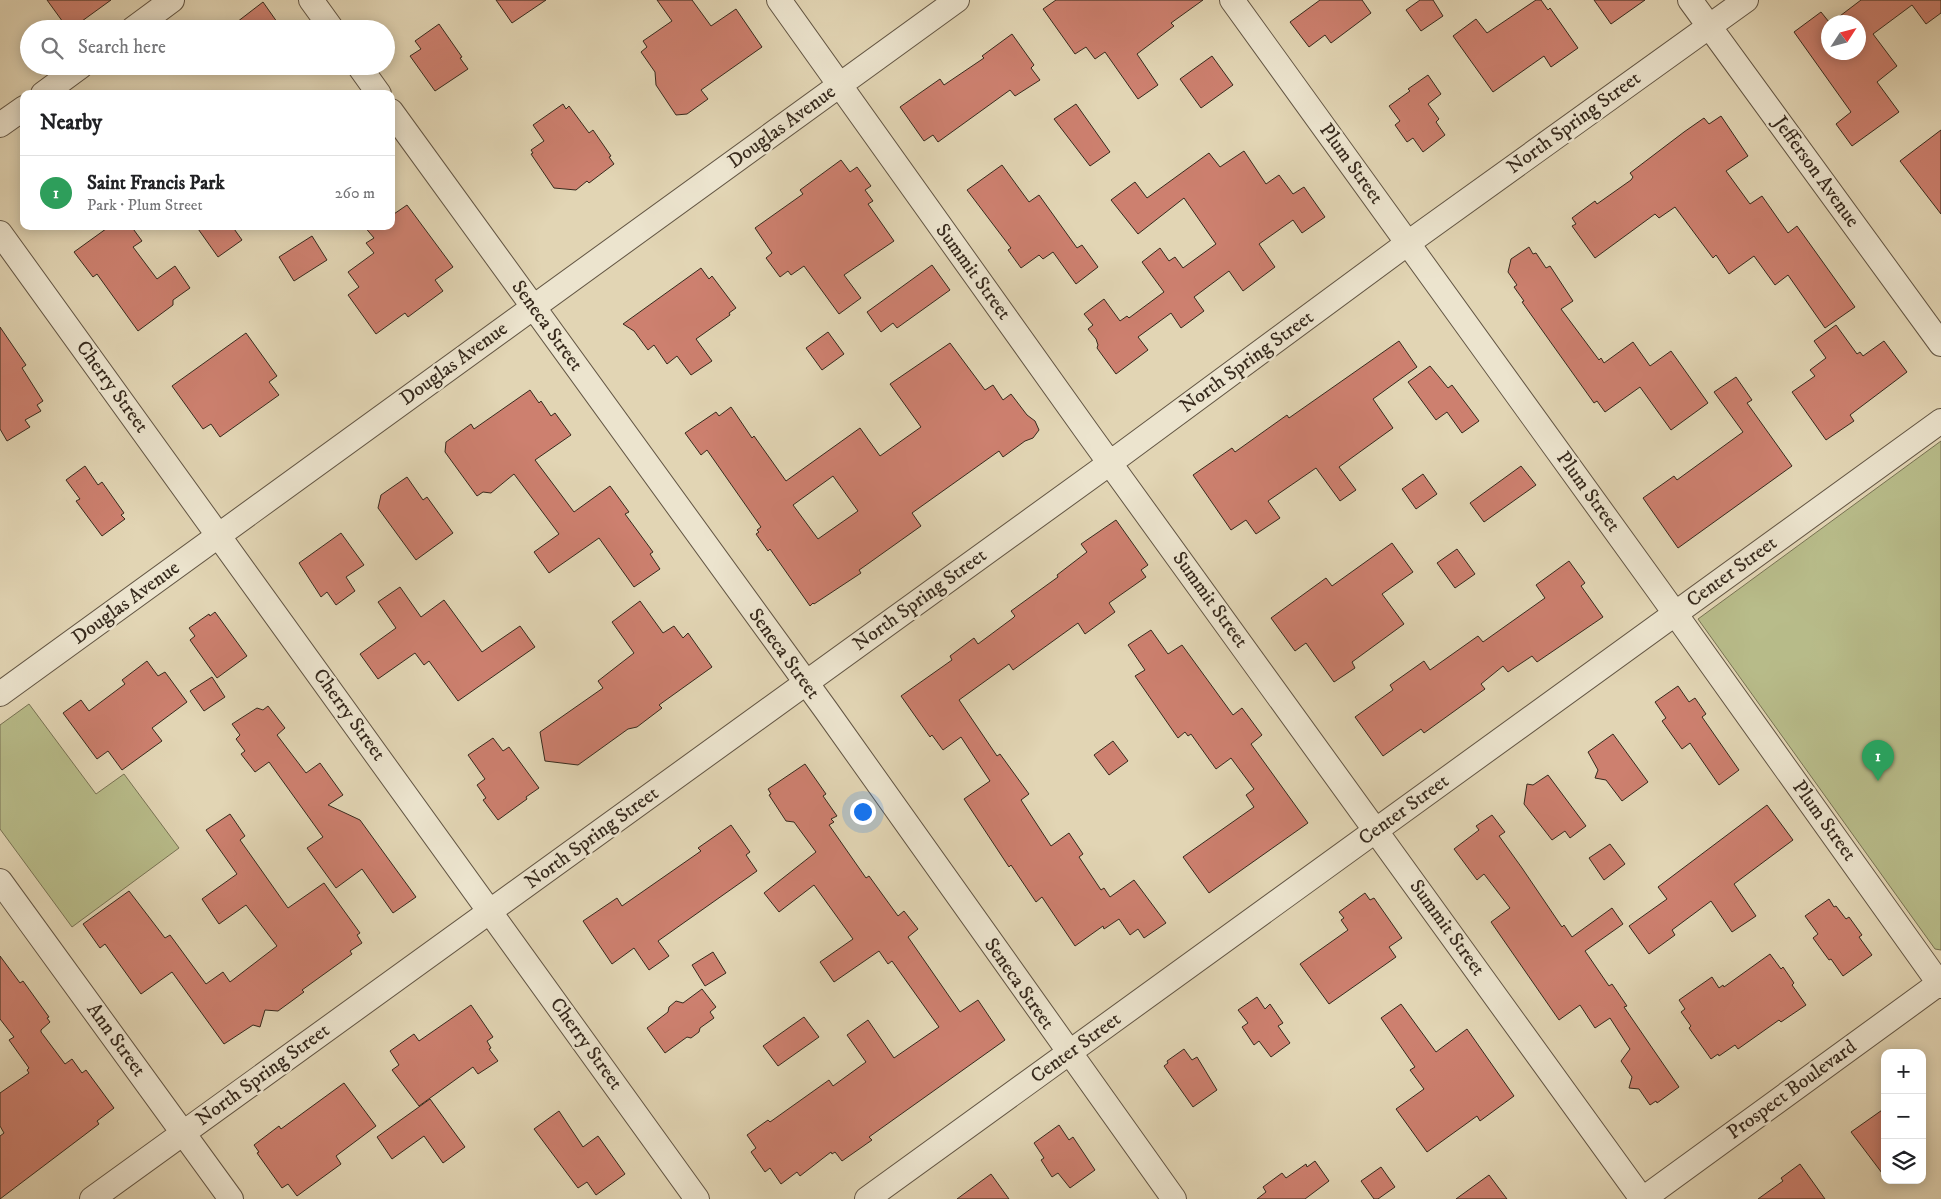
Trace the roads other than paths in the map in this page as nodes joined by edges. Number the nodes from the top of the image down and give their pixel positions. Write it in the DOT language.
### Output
graph roads {
  1 [pos="172,0"];
  2 [pos="311,0"];
  3 [pos="779,0"];
  4 [pos="956,0"];
  5 [pos="1232,0"];
  6 [pos="1690,0"];
  7 [pos="1746,0"];
  8 [pos="145,20"];
  9 [pos="325,20"];
  10 [pos="1710,26"];
  11 [pos="69,75"];
  12 [pos="365,75"];
  13 [pos="840,85"];
  14 [pos="48,90"];
  15 [pos="376,90"];
  16 [pos="20,111"];
  17 [pos="395,117"];
  18 [pos="0,125"];
  19 [pos="0,233"];
  20 [pos="1408,242"];
  21 [pos="532,307"];
  22 [pos="1941,344"];
  23 [pos="1941,421"];
  24 [pos="1110,463"];
  25 [pos="220,535"];
  26 [pos="1675,613"];
  27 [pos="806,683"];
  28 [pos="0,694"];
  29 [pos="1376,830"];
  30 [pos="0,881"];
  31 [pos="491,912"];
  32 [pos="1940,984"];
  33 [pos="1069,1053"];
  34 [pos="184,1133"];
  35 [pos="92,1199"];
  36 [pos="231,1199"];
  37 [pos="697,1199"];
  38 [pos="868,1199"];
  39 [pos="1174,1199"];
  40 [pos="1642,1199"];
  1 -- 8 [label="street"];
  2 -- 9 [label="street"];
  3 -- 13 [label="street, Summit Street"];
  4 -- 13 [label="street, Douglas Avenue"];
  5 -- 20 [label="street, Plum Street"];
  6 -- 10 [label="street, Jefferson Avenue"];
  7 -- 10 [label="street, North Spring Street"];
  10 -- 20 [label="street, North Spring Street"];
  10 -- 22 [label="street, Jefferson Avenue"];
  11 -- 14 [label="street"];
  12 -- 15 [label="street"];
  13 -- 21 [label="street, Douglas Avenue"];
  13 -- 24 [label="street, Summit Street"];
  16 -- 18 [label="street"];
  17 -- 21 [label="street, Seneca Street"];
  19 -- 25 [label="street, Cherry Street"];
  20 -- 24 [label="street, North Spring Street"];
  20 -- 26 [label="street, Plum Street"];
  21 -- 25 [label="street, Douglas Avenue"];
  21 -- 27 [label="street, Seneca Street"];
  23 -- 26 [label="street, Center Street"];
  24 -- 27 [label="street, North Spring Street"];
  24 -- 29 [label="street, Summit Street"];
  25 -- 28 [label="street, Douglas Avenue"];
  25 -- 31 [label="street, Cherry Street"];
  26 -- 29 [label="street, Center Street"];
  26 -- 32 [label="street, Plum Street"];
  27 -- 31 [label="street, North Spring Street"];
  27 -- 33 [label="street, Seneca Street"];
  29 -- 33 [label="street, Center Street"];
  29 -- 40 [label="street, Summit Street"];
  30 -- 34 [label="street, Ann Street"];
  31 -- 34 [label="street, North Spring Street"];
  31 -- 37 [label="street, Cherry Street"];
  32 -- 40 [label="street, Prospect Boulevard"];
  33 -- 38 [label="street, Center Street"];
  33 -- 39 [label="street, Seneca Street"];
  34 -- 35 [label="street, North Spring Street"];
  34 -- 36 [label="street, Ann Street"];
}
